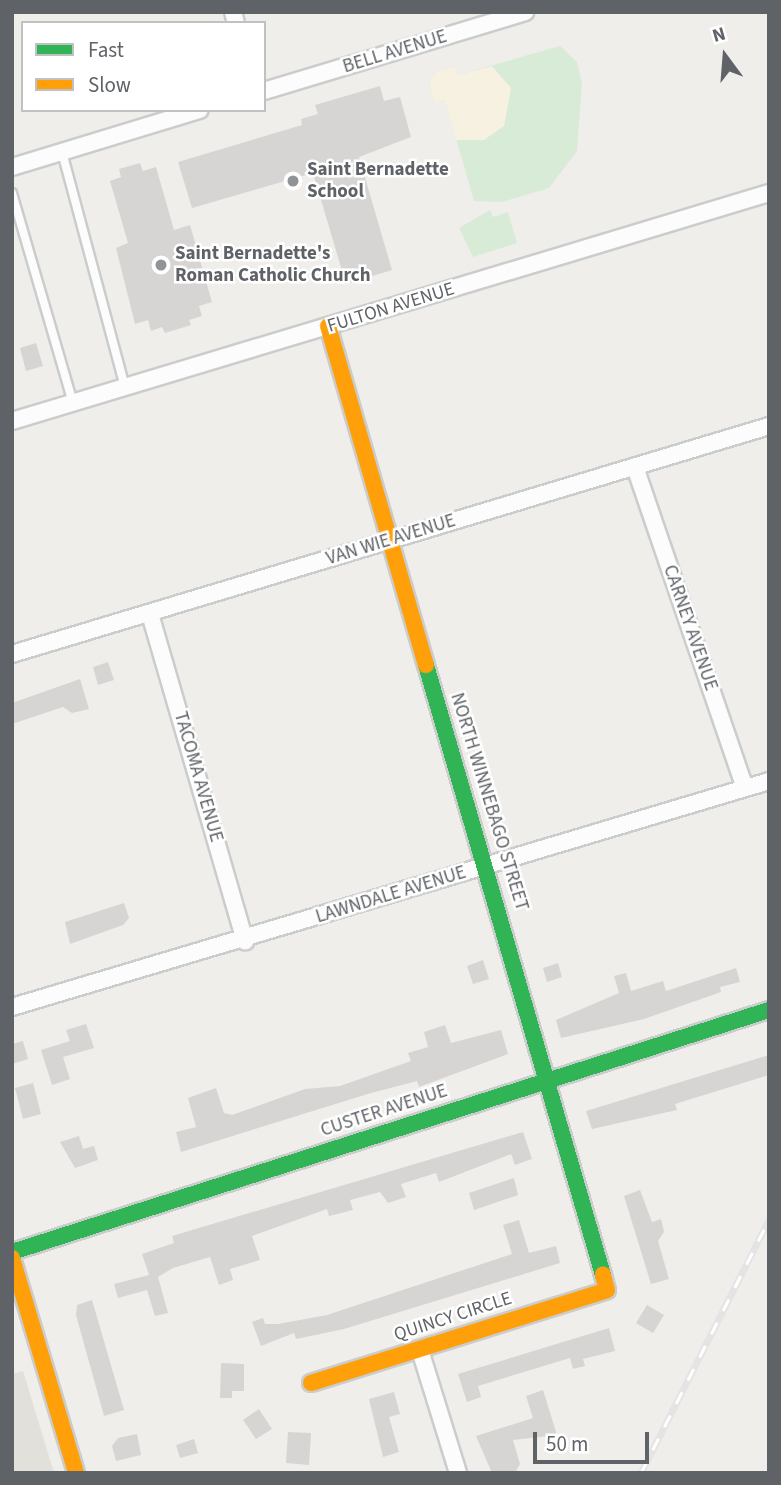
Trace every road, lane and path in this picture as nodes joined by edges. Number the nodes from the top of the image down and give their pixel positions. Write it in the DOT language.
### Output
graph roads {
  1 [pos="525,12"];
  2 [pos="266,90"];
  3 [pos="193,112"];
  4 [pos="62,152"];
  5 [pos="12,167"];
  6 [pos="12,193"];
  7 [pos="769,193"];
  8 [pos="328,327"];
  9 [pos="125,387"];
  10 [pos="73,403"];
  11 [pos="12,421"];
  12 [pos="769,426"];
  13 [pos="635,467"];
  14 [pos="389,541"];
  15 [pos="150,614"];
  16 [pos="12,654"];
  17 [pos="769,781"];
  18 [pos="745,788"];
  19 [pos="488,864"];
  20 [pos="245,941"];
  21 [pos="12,1007"];
  22 [pos="769,1010"];
  23 [pos="547,1081"];
  24 [pos="12,1252"];
  25 [pos="12,1258"];
  26 [pos="607,1290"];
  27 [pos="420,1350"];
  28 [pos="311,1383"];
  29 [pos="76,1473"];
  30 [pos="457,1473"];
  1 -- 2 [label="street, BELL AVENUE"];
  3 -- 4 [label="street"];
  4 -- 5 [label="street"];
  4 -- 9 [label="lane"];
  6 -- 10 [label="lane"];
  7 -- 8 [label="street, FULTON AVENUE"];
  8 -- 9 [label="street, FULTON AVENUE"];
  8 -- 14 [label="street, NORTH WINNEBAGO STREET"];
  9 -- 10 [label="street, FULTON AVENUE"];
  10 -- 11 [label="street, FULTON AVENUE"];
  12 -- 13 [label="street, VAN WIE AVENUE"];
  13 -- 14 [label="street, VAN WIE AVENUE"];
  13 -- 18 [label="street, CARNEY AVENUE"];
  14 -- 15 [label="street, VAN WIE AVENUE"];
  14 -- 19 [label="street, NORTH WINNEBAGO STREET"];
  15 -- 16 [label="street, VAN WIE AVENUE"];
  15 -- 20 [label="street, TACOMA AVENUE"];
  17 -- 18 [label="street, LAWNDALE AVENUE"];
  18 -- 19 [label="street, LAWNDALE AVENUE"];
  19 -- 20 [label="street, LAWNDALE AVENUE"];
  19 -- 23 [label="street, NORTH WINNEBAGO STREET"];
  20 -- 21 [label="street, LAWNDALE AVENUE"];
  22 -- 23 [label="street, CUSTER AVENUE"];
  23 -- 24 [label="street, CUSTER AVENUE"];
  23 -- 26 [label="street, NORTH WINNEBAGO STREET"];
  25 -- 29 [label="street"];
  26 -- 27 [label="street, QUINCY CIRCLE"];
  27 -- 28 [label="street, QUINCY CIRCLE"];
  27 -- 30 [label="street"];
}
